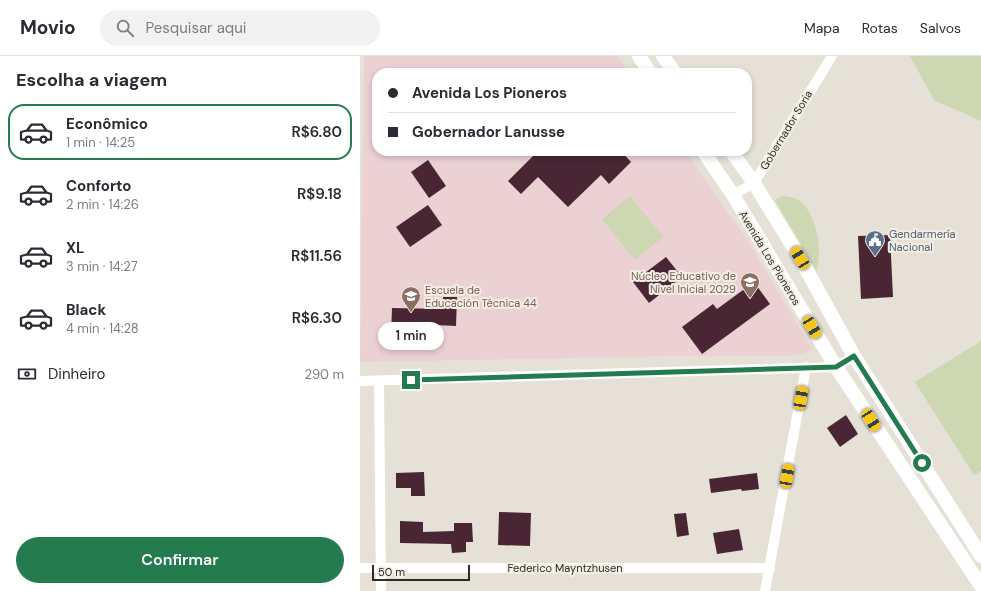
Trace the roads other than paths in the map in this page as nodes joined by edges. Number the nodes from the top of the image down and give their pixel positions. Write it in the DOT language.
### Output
graph roads {
  1 [pos="639,56"];
  2 [pos="663,56"];
  3 [pos="832,56"];
  4 [pos="647,68"];
  5 [pos="671,68"];
  6 [pos="706,156"];
  7 [pos="735,156"];
  8 [pos="754,183"];
  9 [pos="732,195"];
  10 [pos="854,356"];
  11 [pos="806,367"];
  12 [pos="836,367"];
  13 [pos="360,380"];
  14 [pos="379,381"];
  15 [pos="981,556"];
  16 [pos="360,568"];
  17 [pos="380,568"];
  18 [pos="770,568"];
  19 [pos="979,578"];
  20 [pos="381,591"];
  21 [pos="765,591"];
  1 -- 4 [label="main road"];
  2 -- 5 [label="main road"];
  3 -- 8 [label="street, Gobernador Soria"];
  6 -- 9 [label="main road, Avenida Los Pioneros"];
  7 -- 8 [label="main road"];
  8 -- 9 [label="street, Gobernador Soria"];
  8 -- 10 [label="main road"];
  9 -- 12 [label="main road, Avenida Los Pioneros"];
  10 -- 12 [label="street"];
  10 -- 15 [label="main road"];
  11 -- 12 [label="street"];
  11 -- 14 [label="street"];
  11 -- 18 [label="street"];
  12 -- 19 [label="main road, Avenida Los Pioneros"];
  13 -- 14 [label="street"];
  14 -- 17 [label="street"];
  16 -- 17 [label="street, Federico Mayntzhusen"];
  17 -- 18 [label="street, Federico Mayntzhusen"];
  17 -- 20 [label="street"];
  18 -- 21 [label="street"];
}
